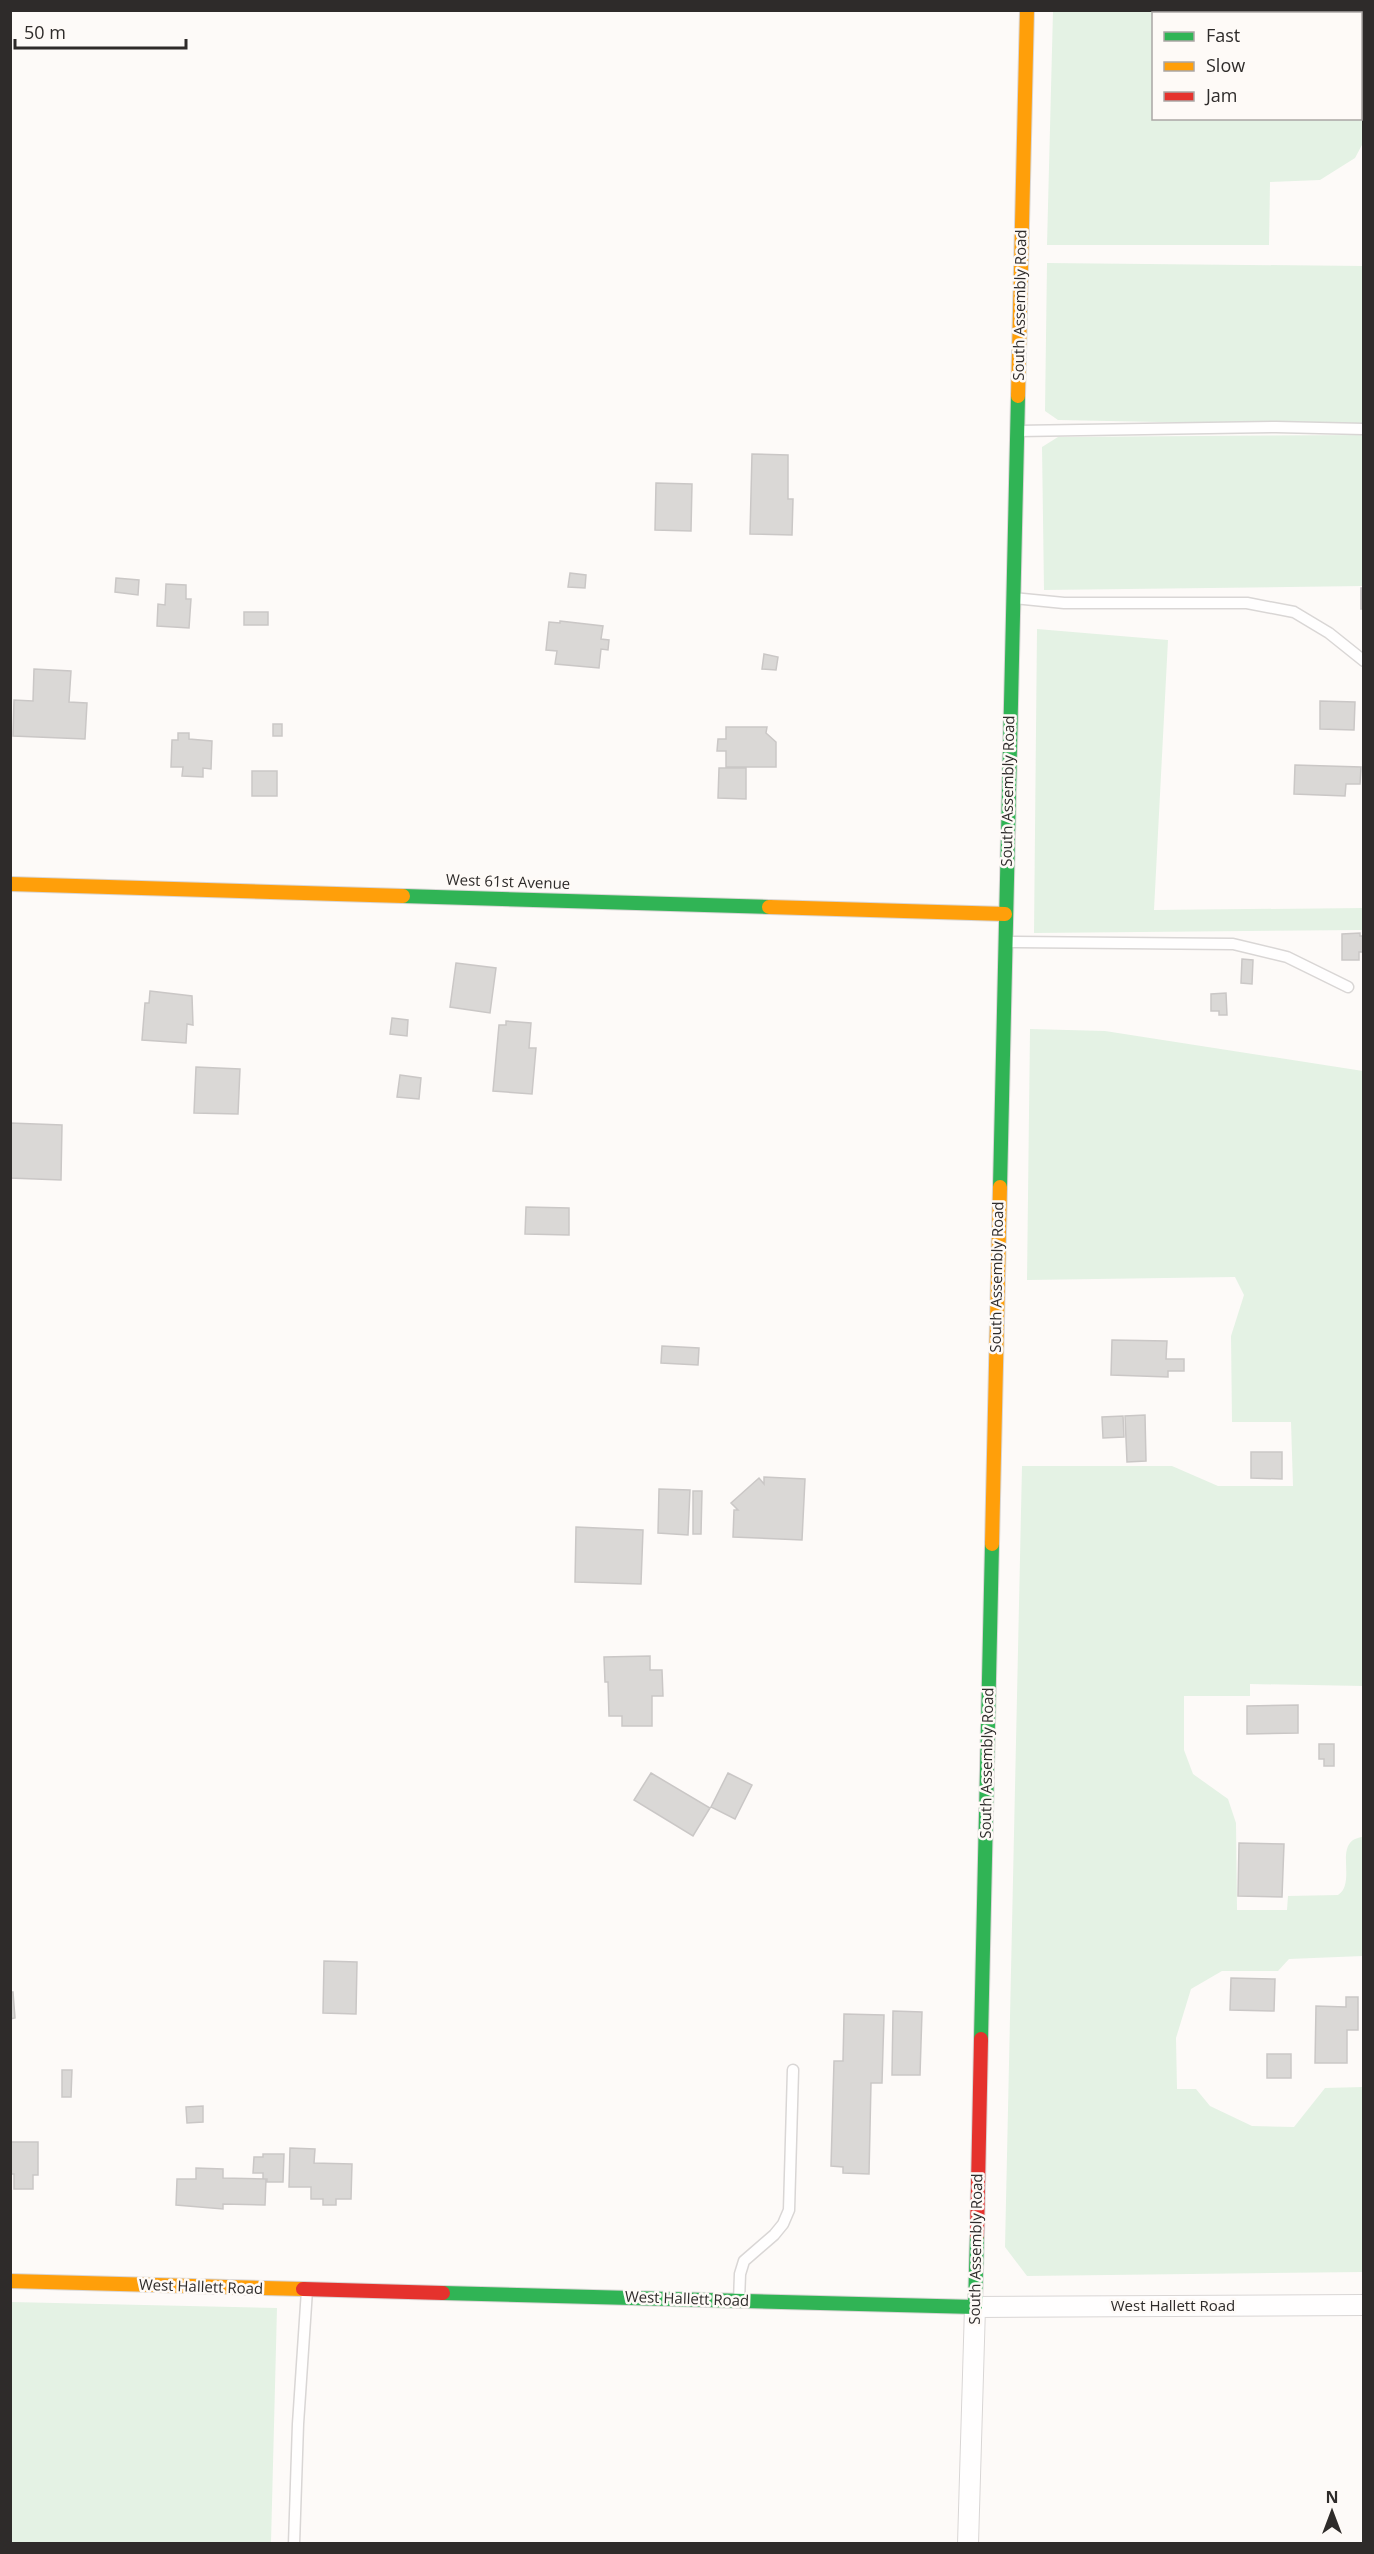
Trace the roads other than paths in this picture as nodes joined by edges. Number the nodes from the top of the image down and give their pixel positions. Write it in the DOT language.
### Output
graph roads {
  1 [pos="1027,10"];
  2 [pos="1364,429"];
  3 [pos="1017,430"];
  4 [pos="1013,598"];
  5 [pos="1364,661"];
  6 [pos="10,884"];
  7 [pos="1005,914"];
  8 [pos="1005,942"];
  9 [pos="1348,987"];
  10 [pos="793,2070"];
  11 [pos="10,2281"];
  12 [pos="307,2289"];
  13 [pos="739,2301"];
  14 [pos="1364,2305"];
  15 [pos="975,2307"];
  16 [pos="294,2544"];
  17 [pos="968,2544"];
  1 -- 3 [label="street, South Assembly Road"];
  2 -- 3 [label="lane"];
  3 -- 4 [label="street, South Assembly Road"];
  4 -- 5 [label="lane"];
  4 -- 7 [label="street, South Assembly Road"];
  6 -- 7 [label="street, West 61st Avenue"];
  7 -- 8 [label="street, South Assembly Road"];
  8 -- 9 [label="lane"];
  8 -- 15 [label="street, South Assembly Road"];
  10 -- 13 [label="lane"];
  11 -- 12 [label="street, West Hallett Road"];
  12 -- 13 [label="street, West Hallett Road"];
  12 -- 16 [label="lane"];
  13 -- 15 [label="street, West Hallett Road"];
  14 -- 15 [label="street, West Hallett Road"];
  15 -- 17 [label="street, South Assembly Road"];
}
